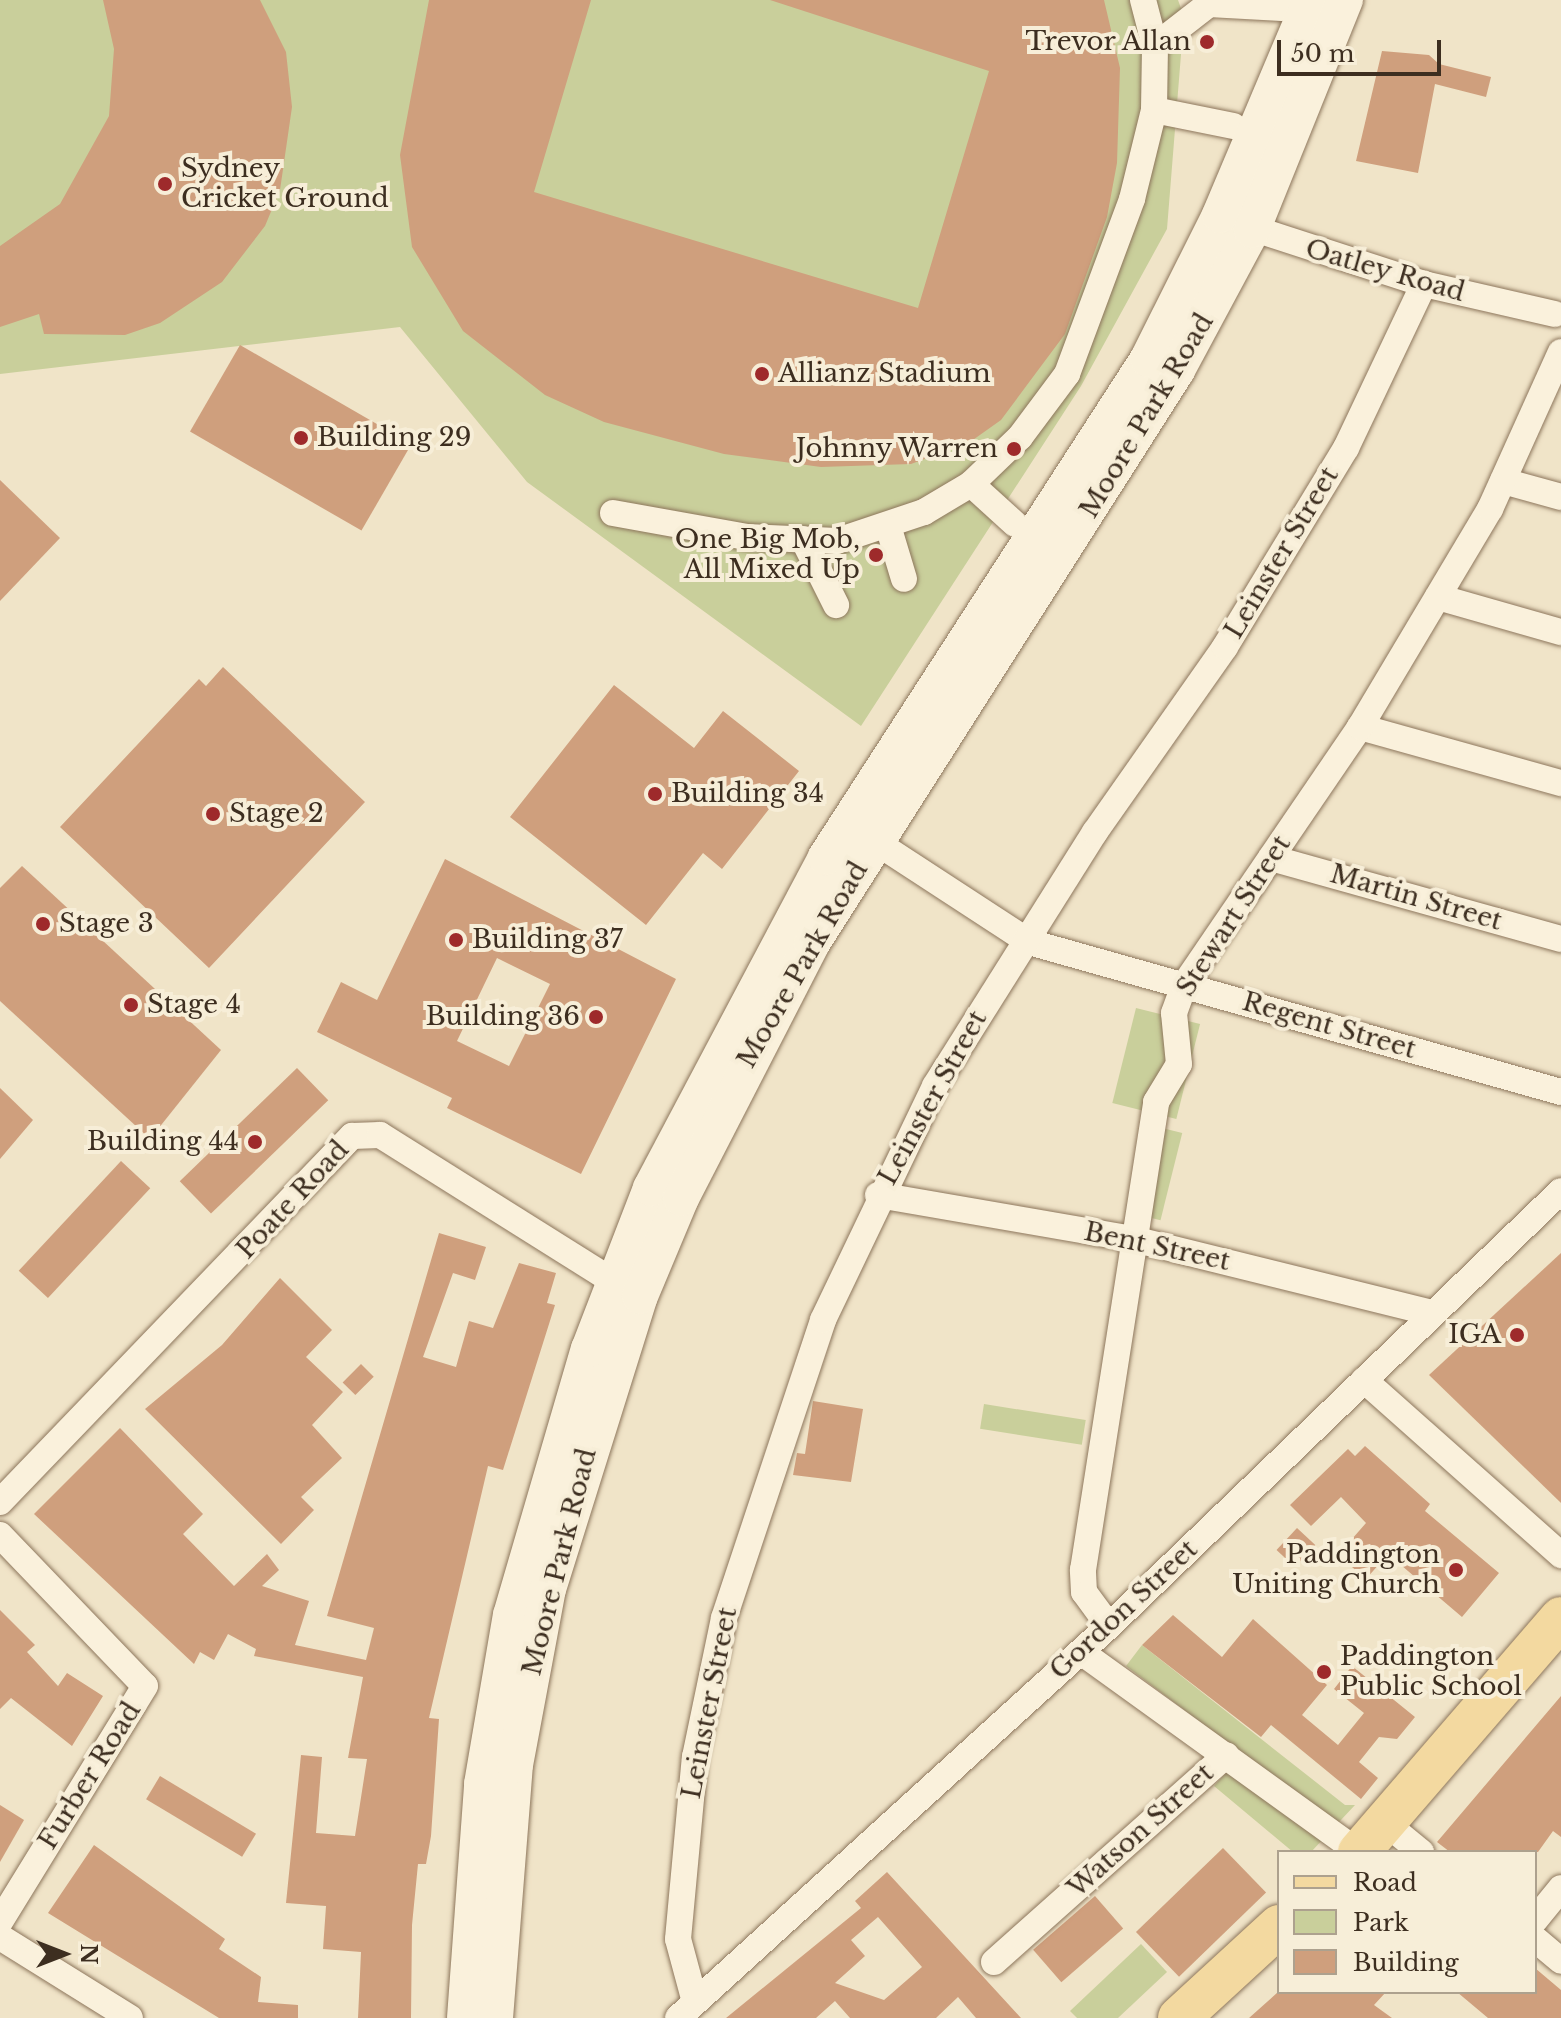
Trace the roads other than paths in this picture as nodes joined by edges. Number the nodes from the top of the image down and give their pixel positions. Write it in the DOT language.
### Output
graph roads {
  1 [pos="1143,0"];
  2 [pos="1345,0"];
  3 [pos="1206,2"];
  4 [pos="1296,4"];
  5 [pos="1155,46"];
  6 [pos="1154,110"];
  7 [pos="1233,126"];
  8 [pos="1220,215"];
  9 [pos="1252,230"];
  10 [pos="1424,284"];
  11 [pos="1559,318"];
  12 [pos="1561,352"];
  13 [pos="1503,481"];
  14 [pos="971,484"];
  15 [pos="1561,497"];
  16 [pos="613,513"];
  17 [pos="1015,524"];
  18 [pos="889,529"];
  19 [pos="803,539"];
  20 [pos="904,579"];
  21 [pos="1438,597"];
  22 [pos="836,605"];
  23 [pos="1561,632"];
  24 [pos="1360,727"];
  25 [pos="1561,783"];
  26 [pos="861,832"];
  27 [pos="1271,858"];
  28 [pos="1561,939"];
  29 [pos="1029,942"];
  30 [pos="1184,985"];
  31 [pos="1561,1092"];
  32 [pos="1561,1191"];
  33 [pos="878,1195"];
  34 [pos="1133,1239"];
  35 [pos="627,1289"];
  36 [pos="1433,1313"];
  37 [pos="1364,1380"];
  38 [pos="0,1502"];
  39 [pos="0,1535"];
  40 [pos="1561,1555"];
  41 [pos="1561,1618"];
  42 [pos="1109,1626"];
  43 [pos="1561,1648"];
  44 [pos="1081,1652"];
  45 [pos="1226,1755"];
  46 [pos="1386,1845"];
  47 [pos="1561,1888"];
  48 [pos="1537,1918"];
  49 [pos="0,1922"];
  50 [pos="1277,1928"];
  51 [pos="0,1937"];
  52 [pos="1537,1941"];
  53 [pos="1277,1953"];
  54 [pos="1561,1961"];
  55 [pos="994,1962"];
  56 [pos="687,2010"];
  57 [pos="130,2018"];
  58 [pos="465,2018"];
  59 [pos="495,2018"];
  60 [pos="1179,2018"];
  61 [pos="1206,2018"];
  1 -- 5 [label="street"];
  2 -- 9 [label="main road, Moore Park Road"];
  3 -- 4 [label="street"];
  3 -- 5 [label="street"];
  4 -- 8 [label="main road, Moore Park Road"];
  5 -- 6 [label="street"];
  6 -- 7 [label="street"];
  6 -- 14 [label="street"];
  8 -- 9 [label="street, Oatley Road"];
  8 -- 26 [label="main road, Moore Park Road"];
  9 -- 10 [label="street, Oatley Road"];
  9 -- 26 [label="main road, Moore Park Road"];
  10 -- 11 [label="street, Oatley Road"];
  10 -- 29 [label="street, Leinster Street"];
  12 -- 13 [label="street, Stewart Street"];
  13 -- 15 [label="street"];
  13 -- 21 [label="street, Stewart Street"];
  14 -- 17 [label="street"];
  14 -- 18 [label="street"];
  16 -- 19 [label="street"];
  18 -- 19 [label="street"];
  18 -- 20 [label="street"];
  19 -- 22 [label="street"];
  21 -- 23 [label="street"];
  21 -- 24 [label="street, Stewart Street"];
  24 -- 25 [label="street"];
  24 -- 27 [label="street, Stewart Street"];
  26 -- 29 [label="street, Regent Street"];
  26 -- 35 [label="main road, Moore Park Road"];
  27 -- 28 [label="street, Martin Street"];
  27 -- 30 [label="street, Stewart Street"];
  29 -- 30 [label="street, Regent Street"];
  29 -- 33 [label="street, Leinster Street"];
  30 -- 31 [label="street, Regent Street"];
  30 -- 34 [label="street, Stewart Street"];
  32 -- 36 [label="street, Gordon Street"];
  33 -- 34 [label="street, Bent Street"];
  33 -- 56 [label="street, Leinster Street"];
  34 -- 36 [label="street, Bent Street"];
  34 -- 42 [label="street, Stewart Street"];
  35 -- 38 [label="street, Poate Road"];
  35 -- 58 [label="main road, Moore Park Road"];
  35 -- 59 [label="main road, Moore Park Road"];
  36 -- 37 [label="street, Gordon Street"];
  37 -- 40 [label="street"];
  37 -- 42 [label="street, Gordon Street"];
  39 -- 49 [label="street, Furber Road"];
  41 -- 46 [label="main road"];
  42 -- 44 [label="street, Gordon Street"];
  43 -- 46 [label="main road"];
  44 -- 45 [label="street, Watson Street"];
  44 -- 56 [label="street, Gordon Street"];
  45 -- 46 [label="street"];
  45 -- 55 [label="street, Watson Street"];
  47 -- 48 [label="street"];
  50 -- 60 [label="main road"];
  51 -- 57 [label="street"];
  52 -- 54 [label="street"];
  53 -- 61 [label="main road"];
}
